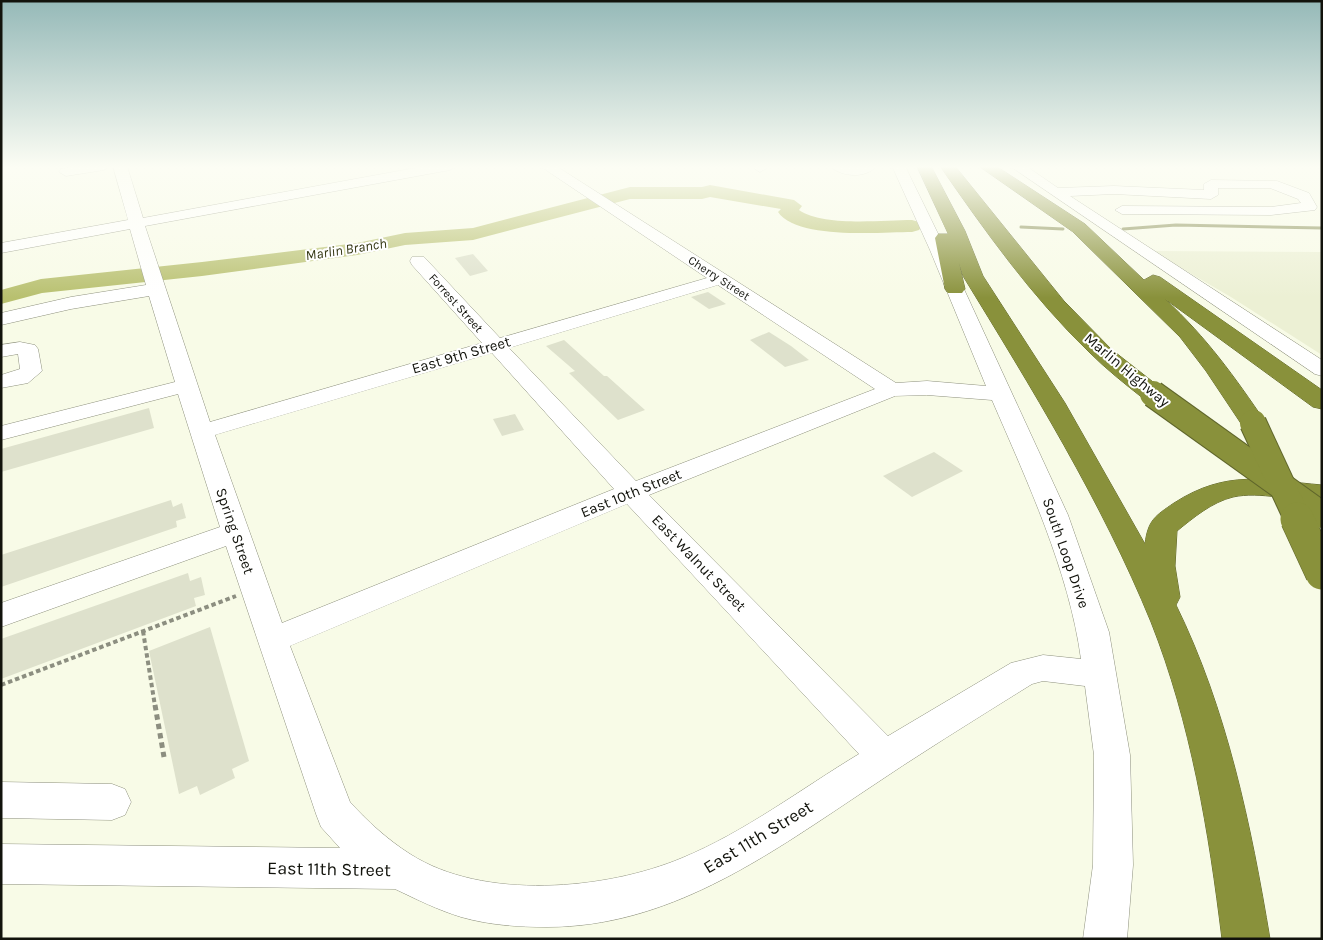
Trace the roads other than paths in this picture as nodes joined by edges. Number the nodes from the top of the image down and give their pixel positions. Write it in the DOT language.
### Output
graph roads {
  1 [pos="132,210"];
  2 [pos="214,210"];
  3 [pos="613,210"];
  4 [pos="918,210"];
  5 [pos="941,210"];
  6 [pos="948,210"];
  7 [pos="970,210"];
  8 [pos="1050,210"];
  9 [pos="1084,210"];
  10 [pos="1122,210"];
  11 [pos="1273,210"];
  12 [pos="1286,210"];
  13 [pos="1276,211"];
  14 [pos="136,224"];
  15 [pos="1079,228"];
  16 [pos="1,248"];
  17 [pos="418,261"];
  18 [pos="153,277"];
  19 [pos="721,279"];
  20 [pos="955,289"];
  21 [pos="1,318"];
  22 [pos="495,345"];
  23 [pos="1,351"];
  24 [pos="1322,370"];
  25 [pos="1,382"];
  26 [pos="187,385"];
  27 [pos="892,390"];
  28 [pos="1000,394"];
  29 [pos="1322,402"];
  30 [pos="201,432"];
  31 [pos="1,433"];
  32 [pos="632,492"];
  33 [pos="1322,494"];
  34 [pos="1322,515"];
  35 [pos="235,532"];
  36 [pos="1322,573"];
  37 [pos="1,615"];
  38 [pos="1168,623"];
  39 [pos="272,640"];
  40 [pos="1098,674"];
  41 [pos="885,757"];
  42 [pos="1,800"];
  43 [pos="112,802"];
  44 [pos="1,864"];
  45 [pos="396,869"];
  46 [pos="1105,939"];
  47 [pos="1246,939"];
  1 -- 14 [label="street, Spring Street"];
  2 -- 14 [label="street"];
  3 -- 19 [label="street, Cherry Street"];
  4 -- 20 [label="street, South Loop Drive"];
  5 -- 20 [label="highway"];
  6 -- 38 [label="highway"];
  7 -- 34 [label="highway, Marlin Highway, bridge"];
  8 -- 15 [label="highway"];
  9 -- 24 [label="street"];
  10 -- 13 [label="street"];
  11 -- 13 [label="street"];
  12 -- 13 [label="street"];
  14 -- 16 [label="street"];
  14 -- 18 [label="street, Spring Street"];
  15 -- 29 [label="highway"];
  15 -- 36 [label="highway, bridge"];
  17 -- 22 [label="street, Forrest Street"];
  18 -- 21 [label="street"];
  18 -- 26 [label="street, Spring Street"];
  19 -- 22 [label="street, East 9th Street"];
  19 -- 27 [label="street, Cherry Street"];
  20 -- 28 [label="street, South Loop Drive"];
  22 -- 30 [label="street, East 9th Street"];
  22 -- 32 [label="street, East Walnut Street"];
  23 -- 25 [label="street"];
  26 -- 30 [label="street, Spring Street"];
  26 -- 31 [label="street"];
  27 -- 28 [label="street, East 10th Street"];
  27 -- 32 [label="street, East 10th Street"];
  28 -- 40 [label="street, South Loop Drive"];
  30 -- 35 [label="street, Spring Street"];
  32 -- 39 [label="street, East 10th Street"];
  32 -- 41 [label="street, East Walnut Street"];
  33 -- 38 [label="highway"];
  35 -- 37 [label="street"];
  35 -- 39 [label="street, Spring Street"];
  38 -- 47 [label="highway"];
  39 -- 45 [label="street, Spring Street"];
  40 -- 41 [label="street, East 11th Street"];
  40 -- 46 [label="street, South Loop Drive"];
  41 -- 45 [label="street, East 11th Street"];
  42 -- 43 [label="street"];
  44 -- 45 [label="street, East 11th Street"];
}
